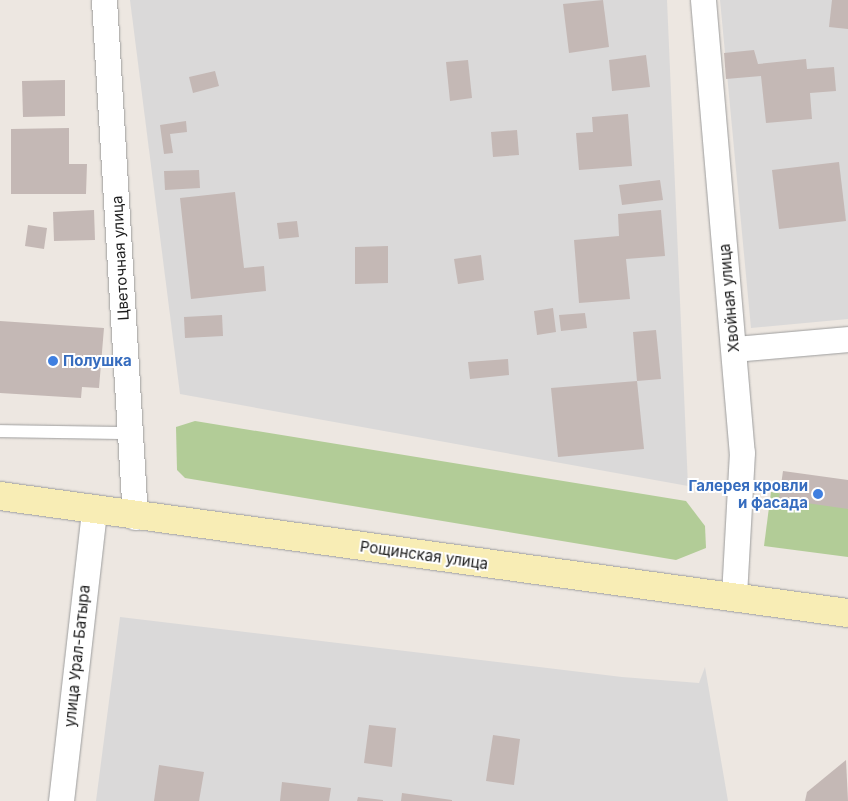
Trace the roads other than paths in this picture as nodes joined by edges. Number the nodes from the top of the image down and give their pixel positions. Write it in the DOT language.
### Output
graph roads {
  1 [pos="104,0"];
  2 [pos="703,0"];
  3 [pos="848,339"];
  4 [pos="734,349"];
  5 [pos="0,431"];
  6 [pos="130,433"];
  7 [pos="0,496"];
  8 [pos="94,510"];
  9 [pos="135,517"];
  10 [pos="734,597"];
  11 [pos="848,613"];
  12 [pos="61,801"];
  1 -- 6 [label="street, Цветочная улица"];
  2 -- 4 [label="street, Хвойная улица"];
  3 -- 4 [label="street"];
  4 -- 10 [label="street, Хвойная улица"];
  5 -- 6 [label="lane"];
  6 -- 9 [label="street, Цветочная улица"];
  7 -- 8 [label="street, Рощинская улица"];
  8 -- 9 [label="street, Рощинская улица"];
  8 -- 12 [label="street, улица Урал-Батыра"];
  9 -- 10 [label="street, Рощинская улица"];
  10 -- 11 [label="street, Рощинская улица"];
}
